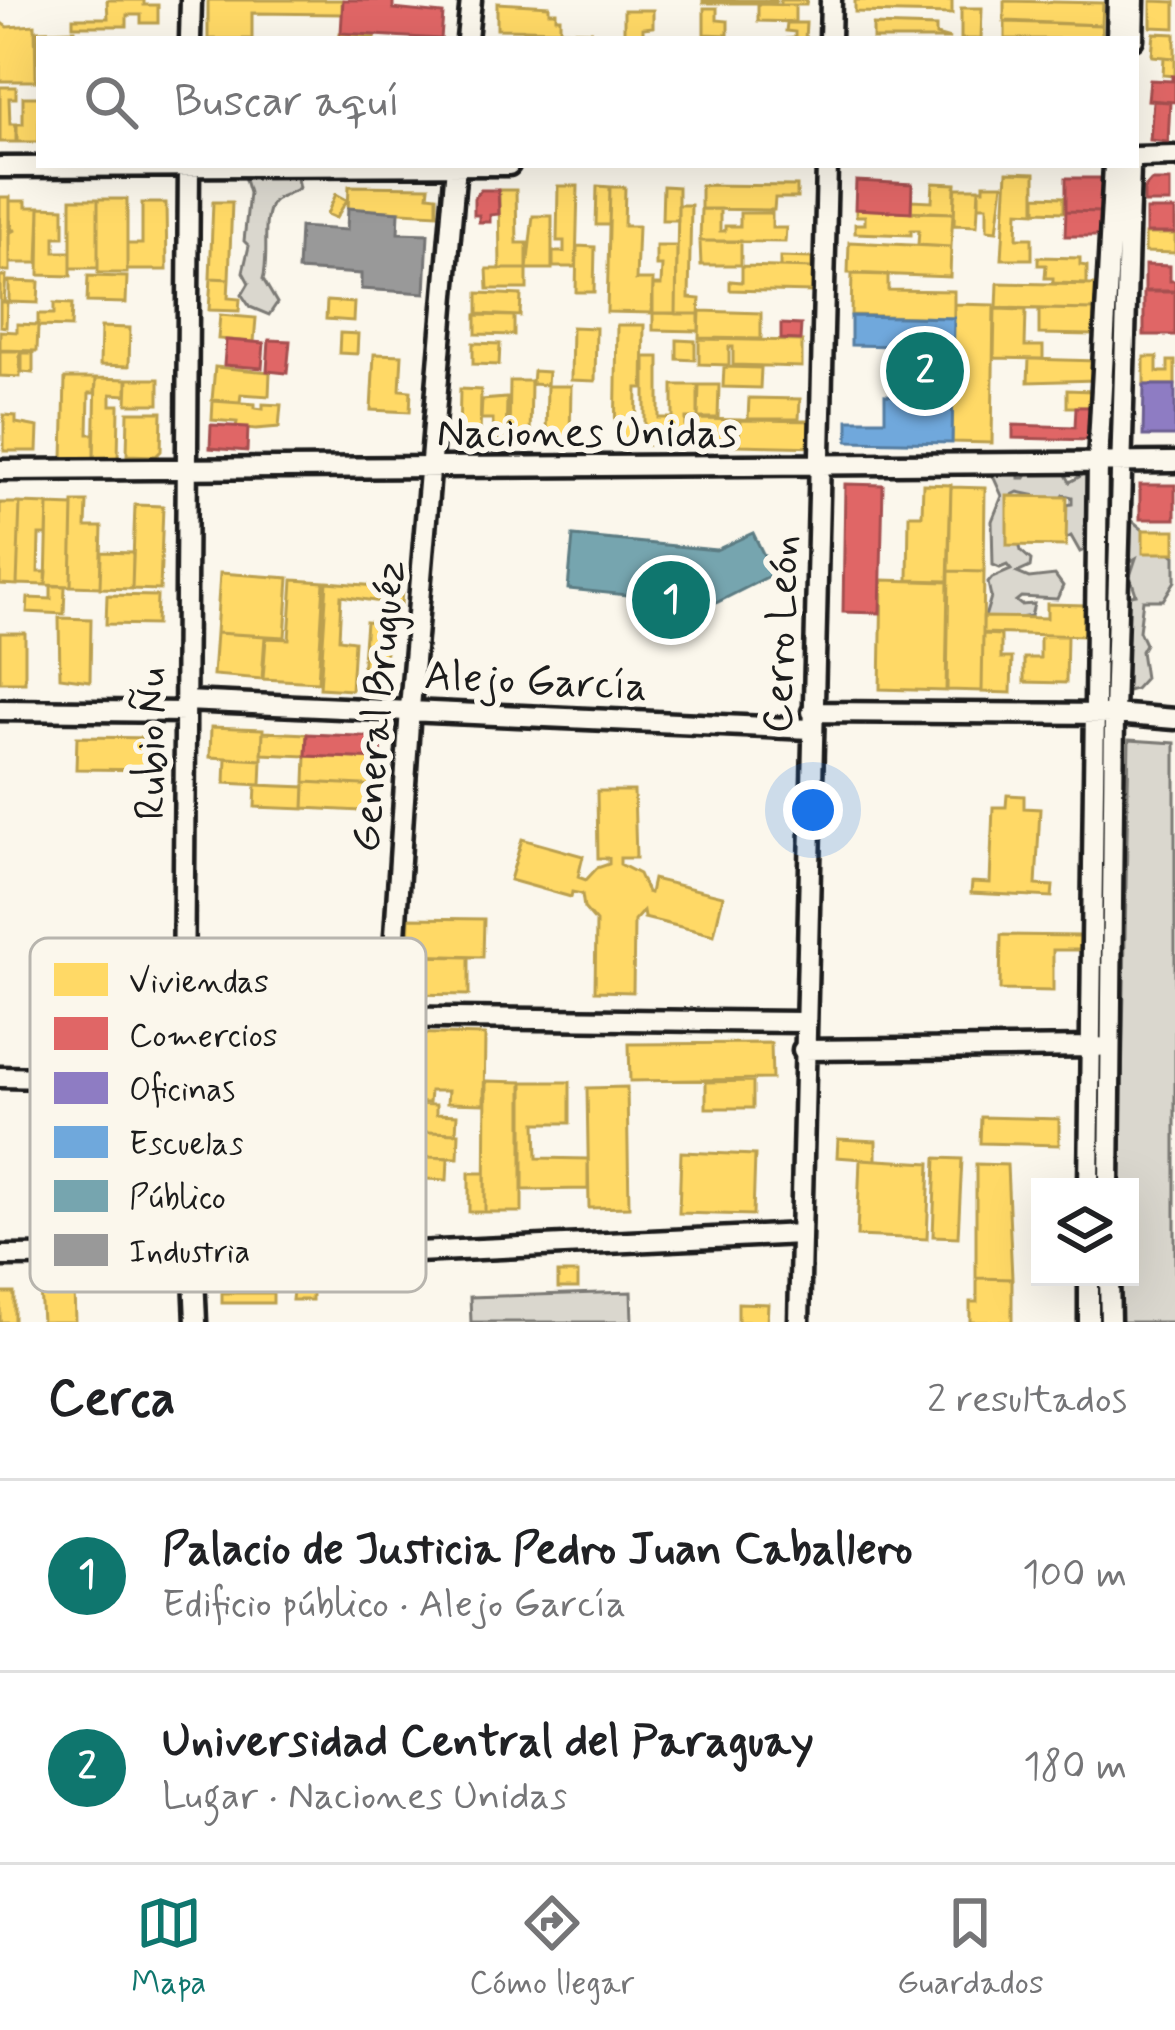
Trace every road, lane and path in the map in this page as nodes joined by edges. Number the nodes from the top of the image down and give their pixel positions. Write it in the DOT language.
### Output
graph roads {
  1 [pos="190,0"];
  2 [pos="471,0"];
  3 [pos="831,0"];
  4 [pos="1126,7"];
  5 [pos="190,36"];
  6 [pos="467,36"];
  7 [pos="830,36"];
  8 [pos="1118,36"];
  9 [pos="1175,156"];
  10 [pos="1139,157"];
  11 [pos="0,167"];
  12 [pos="36,167"];
  13 [pos="189,168"];
  14 [pos="456,168"];
  15 [pos="827,168"];
  16 [pos="1114,168"];
  17 [pos="1130,168"];
  18 [pos="1116,301"];
  19 [pos="1097,462"];
  20 [pos="1120,462"];
  21 [pos="1175,462"];
  22 [pos="820,465"];
  23 [pos="432,469"];
  24 [pos="0,470"];
  25 [pos="184,470"];
  26 [pos="1117,604"];
  27 [pos="1096,605"];
  28 [pos="185,706"];
  29 [pos="410,708"];
  30 [pos="0,710"];
  31 [pos="1104,714"];
  32 [pos="1175,718"];
  33 [pos="812,721"];
  34 [pos="183,938"];
  35 [pos="394,938"];
  36 [pos="426,1018"];
  37 [pos="803,1022"];
  38 [pos="1100,1047"];
  39 [pos="803,1050"];
  40 [pos="0,1077"];
  41 [pos="30,1078"];
  42 [pos="1090,1178"];
  43 [pos="1108,1178"];
  44 [pos="800,1234"];
  45 [pos="426,1252"];
  46 [pos="1089,1286"];
  47 [pos="1109,1286"];
  48 [pos="195,1292"];
  49 [pos="196,1322"];
  50 [pos="799,1322"];
  51 [pos="1089,1322"];
  52 [pos="1109,1322"];
  1 -- 5 [label="street"];
  2 -- 6 [label="street"];
  3 -- 7 [label="street"];
  4 -- 8 [label="street"];
  9 -- 10 [label="street"];
  11 -- 12 [label="street"];
  13 -- 25 [label="street, Rubio Ñu"];
  14 -- 23 [label="street, General Bruguéz"];
  15 -- 22 [label="street, Cerro León"];
  16 -- 18 [label="street"];
  17 -- 18 [label="street"];
  18 -- 19 [label="street"];
  18 -- 20 [label="street"];
  19 -- 20 [label="street, Naciones Unidas"];
  19 -- 22 [label="street, Naciones Unidas"];
  19 -- 27 [label="street"];
  20 -- 21 [label="street, Naciones Unidas"];
  20 -- 26 [label="street"];
  22 -- 23 [label="street, Naciones Unidas"];
  22 -- 33 [label="street, Cerro León"];
  23 -- 25 [label="street, Naciones Unidas"];
  23 -- 29 [label="street, General Bruguéz"];
  24 -- 25 [label="street, Naciones Unidas"];
  25 -- 28 [label="street, Rubio Ñu"];
  26 -- 27 [label="street"];
  26 -- 31 [label="street"];
  27 -- 31 [label="street"];
  28 -- 29 [label="street, Alejo García"];
  28 -- 30 [label="street, Alejo García"];
  28 -- 34 [label="street, Rubio Ñu"];
  29 -- 33 [label="street, Alejo García"];
  29 -- 35 [label="street, General Bruguéz"];
  31 -- 32 [label="street, Alejo García"];
  31 -- 33 [label="street, Alejo García"];
  31 -- 38 [label="street"];
  33 -- 37 [label="street, Cerro León"];
  36 -- 37 [label="street"];
  37 -- 39 [label="street, Cerro León"];
  38 -- 39 [label="street"];
  38 -- 42 [label="street"];
  38 -- 43 [label="street"];
  39 -- 44 [label="street, Cerro León"];
  40 -- 41 [label="street"];
  44 -- 45 [label="street"];
  44 -- 50 [label="street, Cerro León"];
  46 -- 51 [label="street"];
  47 -- 52 [label="street"];
  48 -- 49 [label="street, Rubio Ñu"];
}
